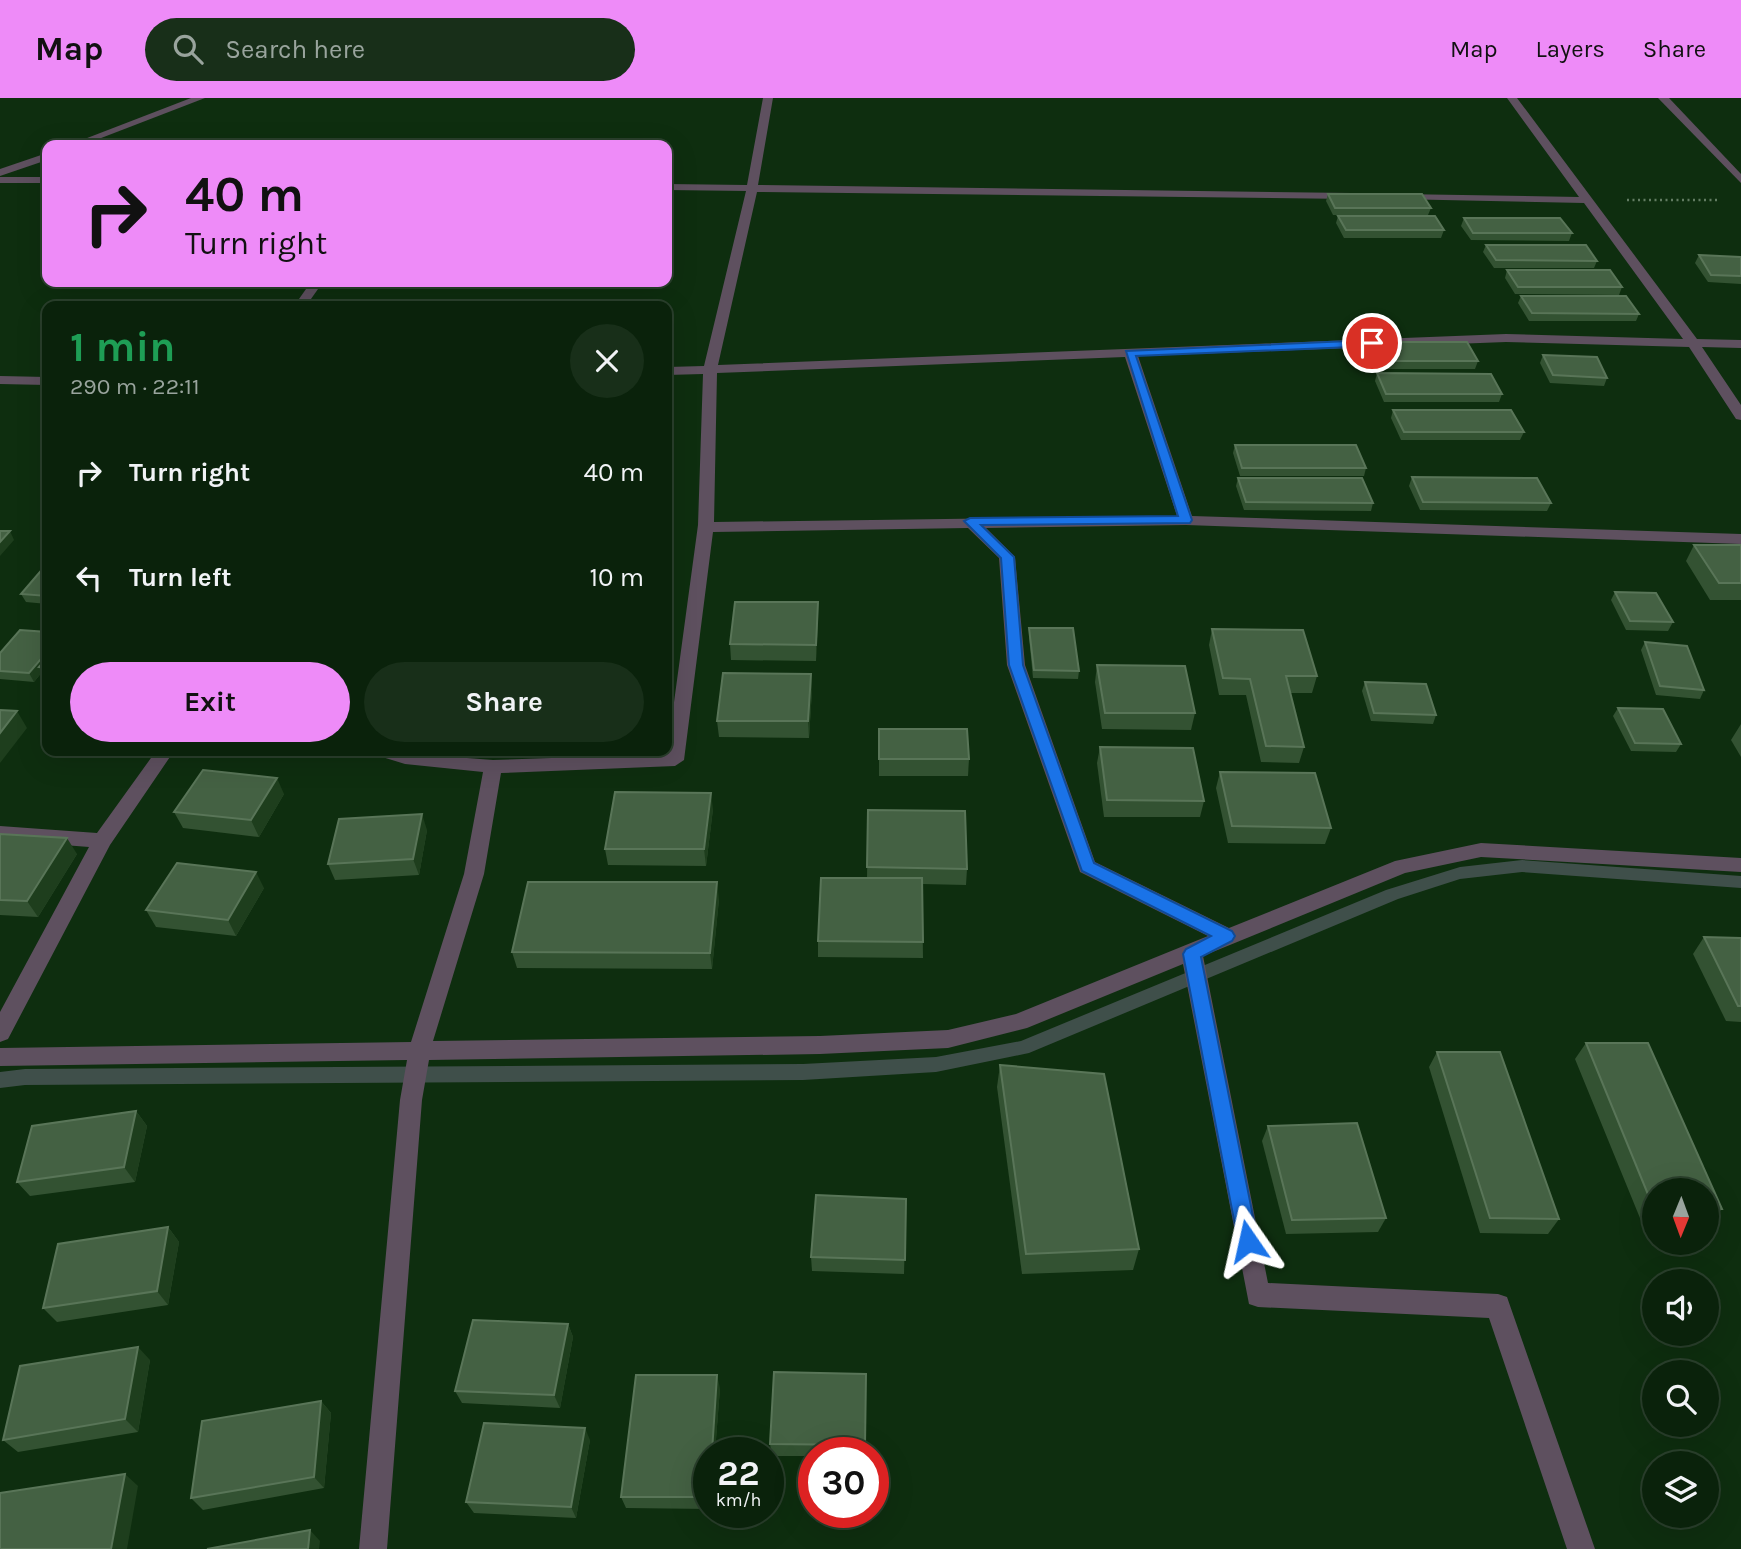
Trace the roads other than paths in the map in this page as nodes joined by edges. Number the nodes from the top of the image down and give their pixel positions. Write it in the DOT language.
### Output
graph roads {
  1 [pos="200,98"];
  2 [pos="768,98"];
  3 [pos="1512,98"];
  4 [pos="1663,98"];
  5 [pos="87,140"];
  6 [pos="42,158"];
  7 [pos="0,173"];
  8 [pos="0,180"];
  9 [pos="42,180"];
  10 [pos="1741,180"];
  11 [pos="672,187"];
  12 [pos="752,188"];
  13 [pos="1368,197"];
  14 [pos="1382,197"];
  15 [pos="1587,200"];
  16 [pos="1691,340"];
  17 [pos="1741,344"];
  18 [pos="1130,353"];
  19 [pos="710,369"];
  20 [pos="672,371"];
  21 [pos="0,380"];
  22 [pos="42,380"];
  23 [pos="1741,416"];
  24 [pos="1186,520"];
  25 [pos="970,521"];
  26 [pos="706,527"];
  27 [pos="1741,540"];
  28 [pos="162,756"];
  29 [pos="399,756"];
  30 [pos="493,767"];
  31 [pos="0,833"];
  32 [pos="102,842"];
  33 [pos="1741,865"];
  34 [pos="1226,936"];
  35 [pos="1193,956"];
  36 [pos="0,1033"];
  37 [pos="420,1055"];
  38 [pos="0,1057"];
  39 [pos="373,1549"];
  40 [pos="1581,1549"];
  1 -- 5 [label="street"];
  2 -- 12 [label="street"];
  3 -- 15 [label="street"];
  4 -- 10 [label="street"];
  6 -- 7 [label="street"];
  8 -- 9 [label="street"];
  11 -- 12 [label="street"];
  12 -- 13 [label="street"];
  12 -- 19 [label="street"];
  14 -- 15 [label="street"];
  15 -- 16 [label="street"];
  16 -- 17 [label="street"];
  16 -- 18 [label="street"];
  16 -- 23 [label="street"];
  18 -- 19 [label="street"];
  18 -- 24 [label="street"];
  19 -- 20 [label="street"];
  19 -- 26 [label="street"];
  21 -- 22 [label="street"];
  24 -- 25 [label="street"];
  24 -- 27 [label="street"];
  25 -- 26 [label="street"];
  25 -- 34 [label="street"];
  26 -- 30 [label="street"];
  28 -- 32 [label="street"];
  29 -- 30 [label="street"];
  30 -- 37 [label="street"];
  31 -- 32 [label="street"];
  32 -- 36 [label="street"];
  33 -- 34 [label="street"];
  34 -- 35 [label="street"];
  35 -- 37 [label="street"];
  35 -- 40 [label="street"];
  37 -- 38 [label="street"];
  37 -- 39 [label="street"];
}
